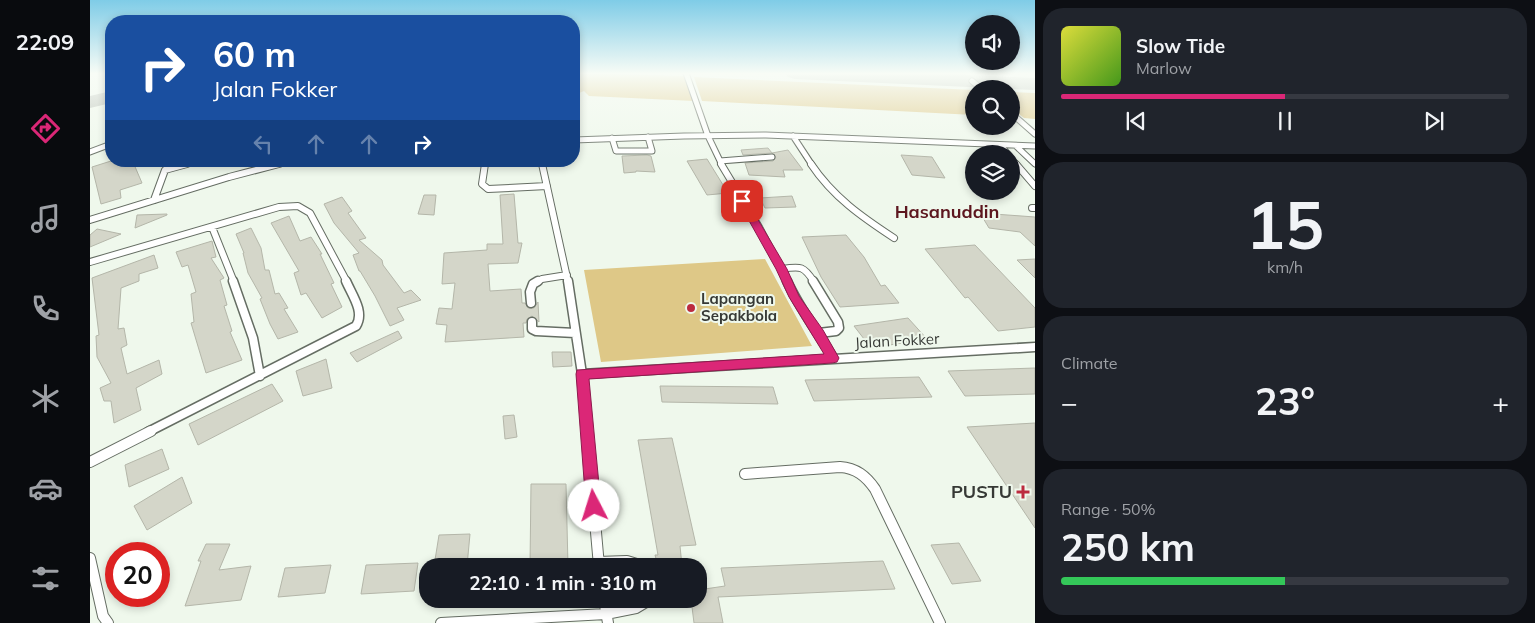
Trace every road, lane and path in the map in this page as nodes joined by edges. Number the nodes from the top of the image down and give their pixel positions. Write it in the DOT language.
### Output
graph roads {
  1 [pos="696,102"];
  2 [pos="1020,122"];
  3 [pos="1035,134"];
  4 [pos="648,136"];
  5 [pos="708,136"];
  6 [pos="793,136"];
  7 [pos="612,138"];
  8 [pos="580,140"];
  9 [pos="980,145"];
  10 [pos="105,146"];
  11 [pos="1020,146"];
  12 [pos="1035,146"];
  13 [pos="1020,150"];
  14 [pos="90,152"];
  15 [pos="772,157"];
  16 [pos="720,161"];
  17 [pos="1035,164"];
  18 [pos="166,167"];
  19 [pos="176,167"];
  20 [pos="259,167"];
  21 [pos="484,167"];
  22 [pos="543,167"];
  23 [pos="1020,168"];
  24 [pos="165,170"];
  25 [pos="548,186"];
  26 [pos="1035,186"];
  27 [pos="154,200"];
  28 [pos="90,220"];
  29 [pos="212,227"];
  30 [pos="894,238"];
  31 [pos="90,262"];
  32 [pos="782,269"];
  33 [pos="567,274"];
  34 [pos="531,302"];
  35 [pos="532,322"];
  36 [pos="575,333"];
  37 [pos="819,333"];
  38 [pos="1035,347"];
  39 [pos="832,358"];
  40 [pos="582,374"];
  41 [pos="260,376"];
  42 [pos="90,462"];
  43 [pos="745,474"];
  44 [pos="90,558"];
  45 [pos="598,558"];
  46 [pos="635,608"];
  47 [pos="607,619"];
  48 [pos="108,623"];
  49 [pos="441,623"];
  50 [pos="940,623"];
  1 -- 5 [label="lane"];
  2 -- 3 [label="lane"];
  4 -- 5 [label="lane"];
  4 -- 7 [label="lane"];
  4 -- 7 [label="lane"];
  5 -- 6 [label="lane"];
  5 -- 16 [label="lane"];
  6 -- 9 [label="lane"];
  6 -- 30 [label="lane"];
  7 -- 8 [label="lane"];
  10 -- 14 [label="lane"];
  11 -- 12 [label="lane"];
  13 -- 17 [label="lane"];
  15 -- 16 [label="lane"];
  16 -- 32 [label="lane"];
  18 -- 24 [label="lane"];
  19 -- 24 [label="lane"];
  20 -- 27 [label="lane"];
  21 -- 25 [label="lane"];
  22 -- 25 [label="lane"];
  23 -- 26 [label="lane"];
  24 -- 27 [label="lane"];
  25 -- 33 [label="lane"];
  27 -- 28 [label="lane"];
  29 -- 31 [label="lane"];
  29 -- 41 [label="lane"];
  29 -- 41 [label="lane"];
  32 -- 37 [label="lane"];
  32 -- 37 [label="lane"];
  33 -- 34 [label="lane"];
  33 -- 36 [label="lane"];
  35 -- 36 [label="lane"];
  36 -- 40 [label="lane"];
  37 -- 39 [label="lane"];
  38 -- 39 [label="lane, Jalan Fokker"];
  39 -- 40 [label="lane, Jalan Fokker"];
  40 -- 45 [label="lane"];
  41 -- 42 [label="lane"];
  43 -- 50 [label="lane"];
  44 -- 48 [label="lane"];
  46 -- 47 [label="lane"];
  47 -- 49 [label="lane"];
}
